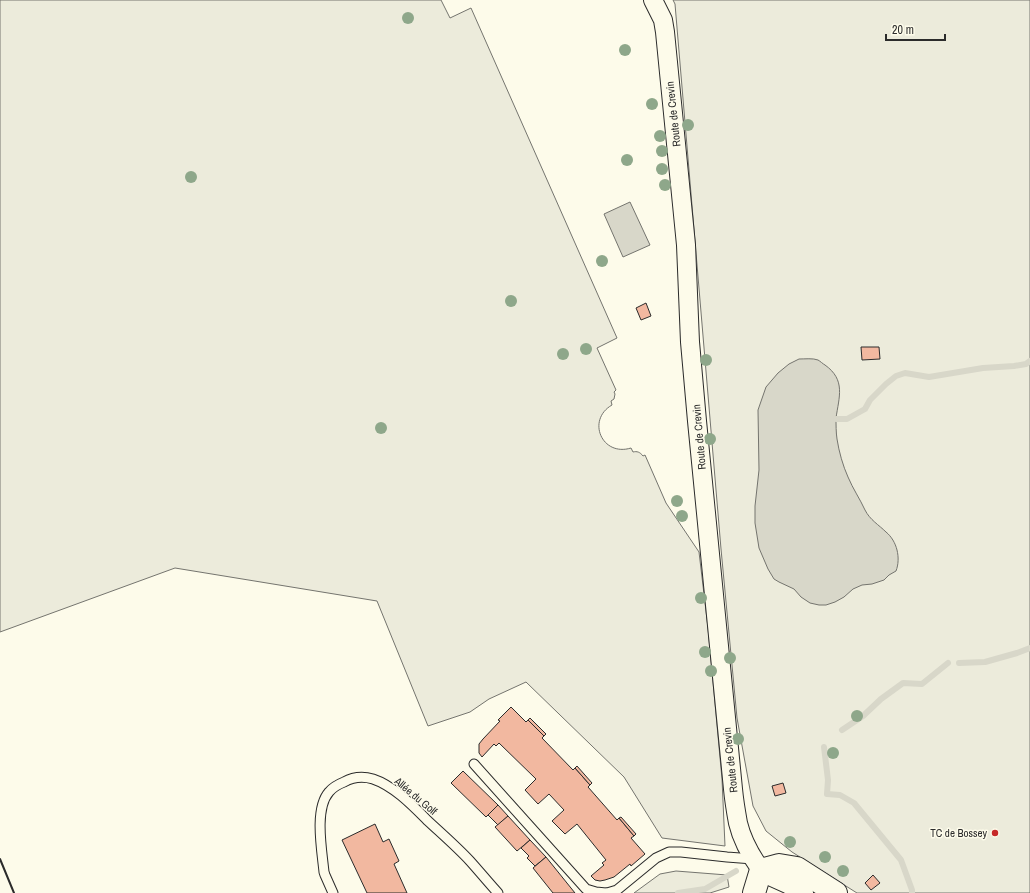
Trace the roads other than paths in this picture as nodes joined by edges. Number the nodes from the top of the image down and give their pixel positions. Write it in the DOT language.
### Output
graph roads {
  1 [pos="653,0"];
  2 [pos="474,764"];
  3 [pos="757,864"];
  4 [pos="333,893"];
  5 [pos="498,893"];
  6 [pos="606,893"];
  7 [pos="754,893"];
  8 [pos="802,893"];
  9 [pos="836,893"];
  1 -- 3 [label="street, Route de Crevin"];
  2 -- 6 [label="lane"];
  3 -- 6 [label="lane"];
  3 -- 7 [label="street"];
  3 -- 8 [label="street"];
  3 -- 9 [label="street"];
  4 -- 5 [label="lane, Allée du Golf"];
}
